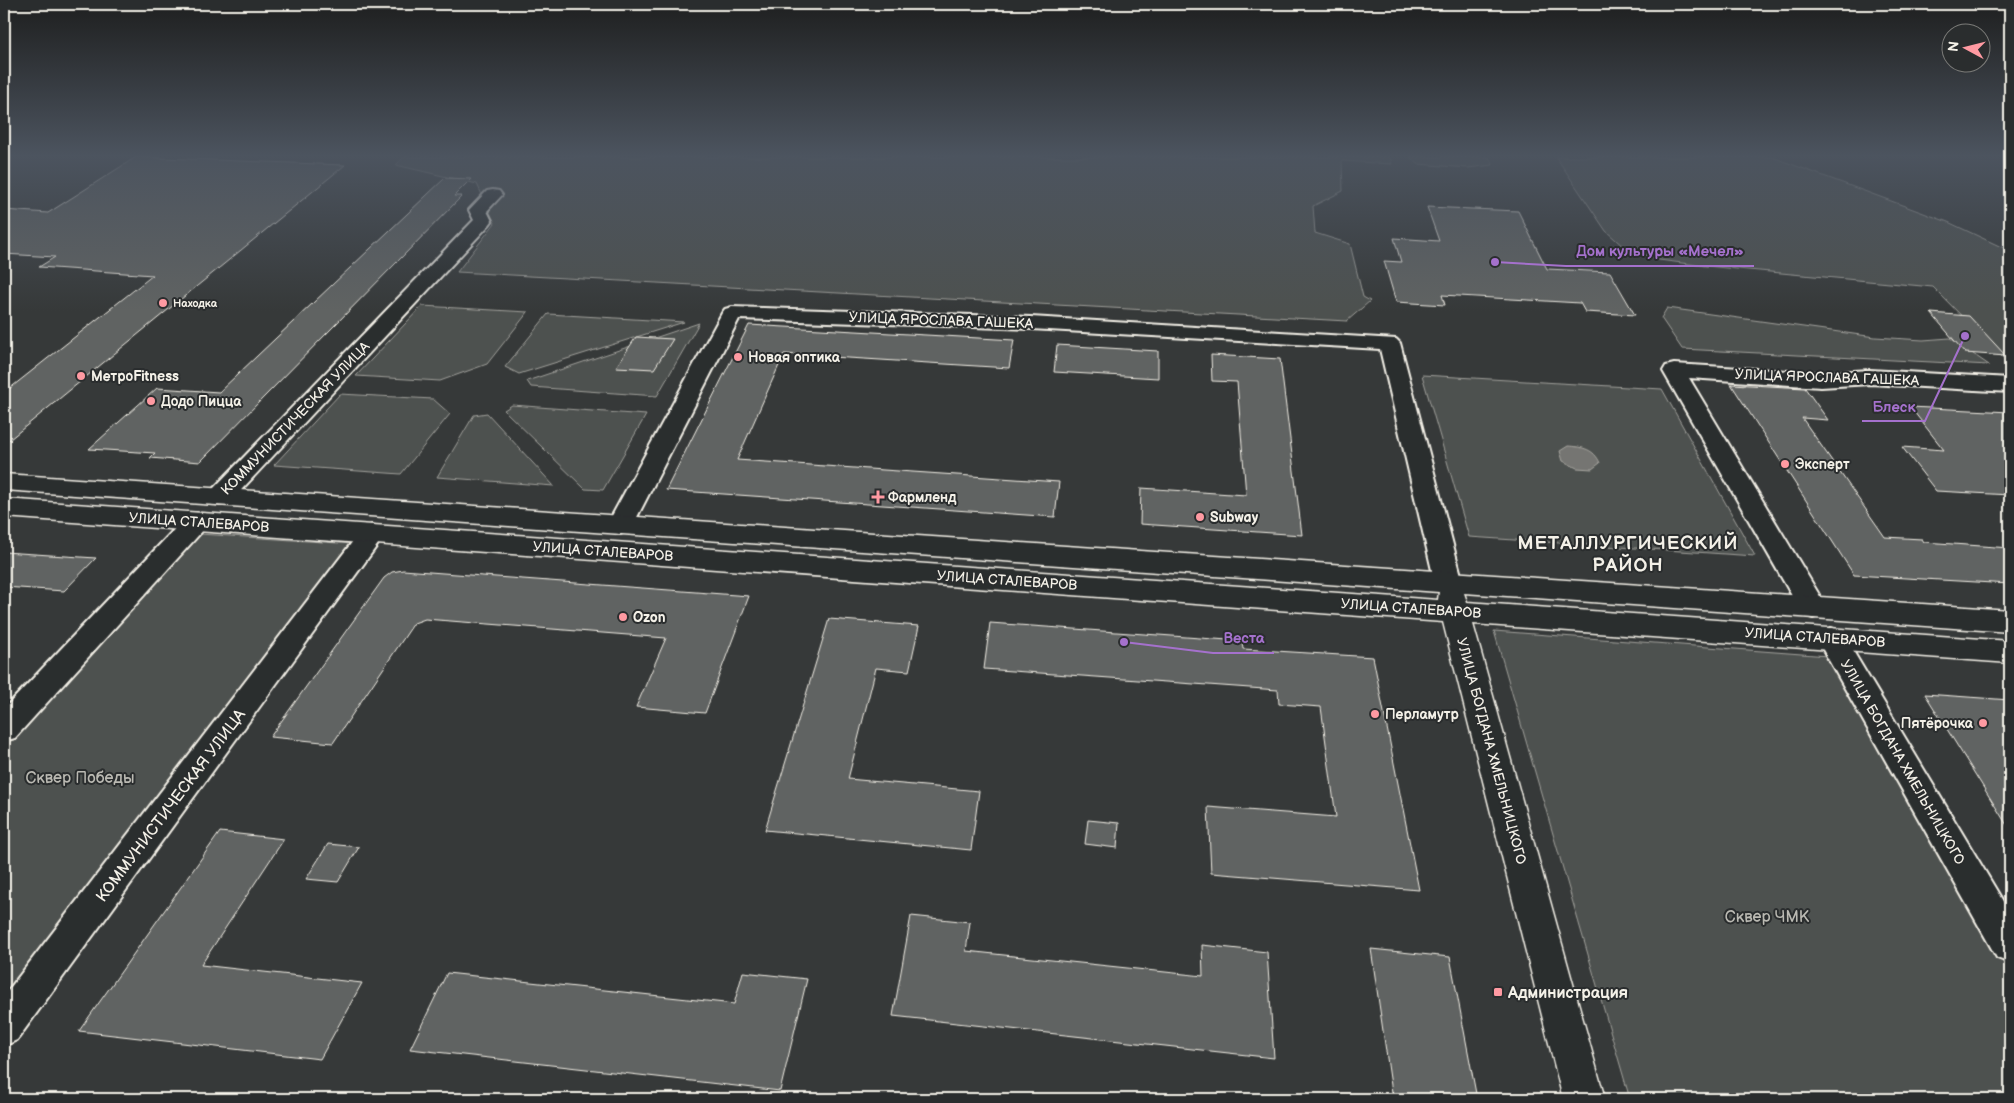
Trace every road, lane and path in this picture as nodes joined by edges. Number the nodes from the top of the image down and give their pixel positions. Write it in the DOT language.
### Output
graph roads {
  1 [pos="479,208"];
  2 [pos="1388,343"];
  3 [pos="1674,371"];
  4 [pos="2010,385"];
  5 [pos="4,482"];
  6 [pos="220,497"];
  7 [pos="4,508"];
  8 [pos="196,522"];
  9 [pos="620,525"];
  10 [pos="372,534"];
  11 [pos="1452,598"];
  12 [pos="1813,608"];
  13 [pos="2010,621"];
  14 [pos="1831,639"];
  15 [pos="2010,652"];
  16 [pos="4,729"];
  17 [pos="2010,946"];
  18 [pos="4,1027"];
  19 [pos="1584,1099"];
  1 -- 6 [label="street, КОММУНИСТИЧЕСКАЯ УЛИЦА"];
  2 -- 9 [label="street, УЛИЦА ЯРОСЛАВА ГАШЕКА"];
  2 -- 11 [label="street, УЛИЦА БОГДАНА ХМЕЛЬНИЦКОГО"];
  3 -- 4 [label="street, УЛИЦА ЯРОСЛАВА ГАШЕКА"];
  3 -- 12 [label="street, УЛИЦА БОГДАНА ХМЕЛЬНИЦКОГО"];
  5 -- 6 [label="main road, УЛИЦА СТАЛЕВАРОВ"];
  6 -- 8 [label="main road, КОММУНИСТИЧЕСКАЯ УЛИЦА"];
  6 -- 9 [label="main road, УЛИЦА СТАЛЕВАРОВ"];
  7 -- 8 [label="main road, УЛИЦА СТАЛЕВАРОВ"];
  8 -- 10 [label="main road, УЛИЦА СТАЛЕВАРОВ"];
  8 -- 16 [label="street, КОММУНИСТИЧЕСКАЯ УЛИЦА"];
  9 -- 11 [label="main road, УЛИЦА СТАЛЕВАРОВ"];
  10 -- 11 [label="main road, УЛИЦА СТАЛЕВАРОВ"];
  10 -- 18 [label="street, КОММУНИСТИЧЕСКАЯ УЛИЦА"];
  11 -- 12 [label="main road, УЛИЦА СТАЛЕВАРОВ"];
  11 -- 14 [label="main road, УЛИЦА СТАЛЕВАРОВ"];
  11 -- 19 [label="main road, УЛИЦА БОГДАНА ХМЕЛЬНИЦКОГО"];
  12 -- 13 [label="main road, УЛИЦА СТАЛЕВАРОВ"];
  12 -- 14 [label="main road, УЛИЦА БОГДАНА ХМЕЛЬНИЦКОГО"];
  14 -- 15 [label="main road, УЛИЦА СТАЛЕВАРОВ"];
  14 -- 17 [label="street, УЛИЦА БОГДАНА ХМЕЛЬНИЦКОГО"];
}
